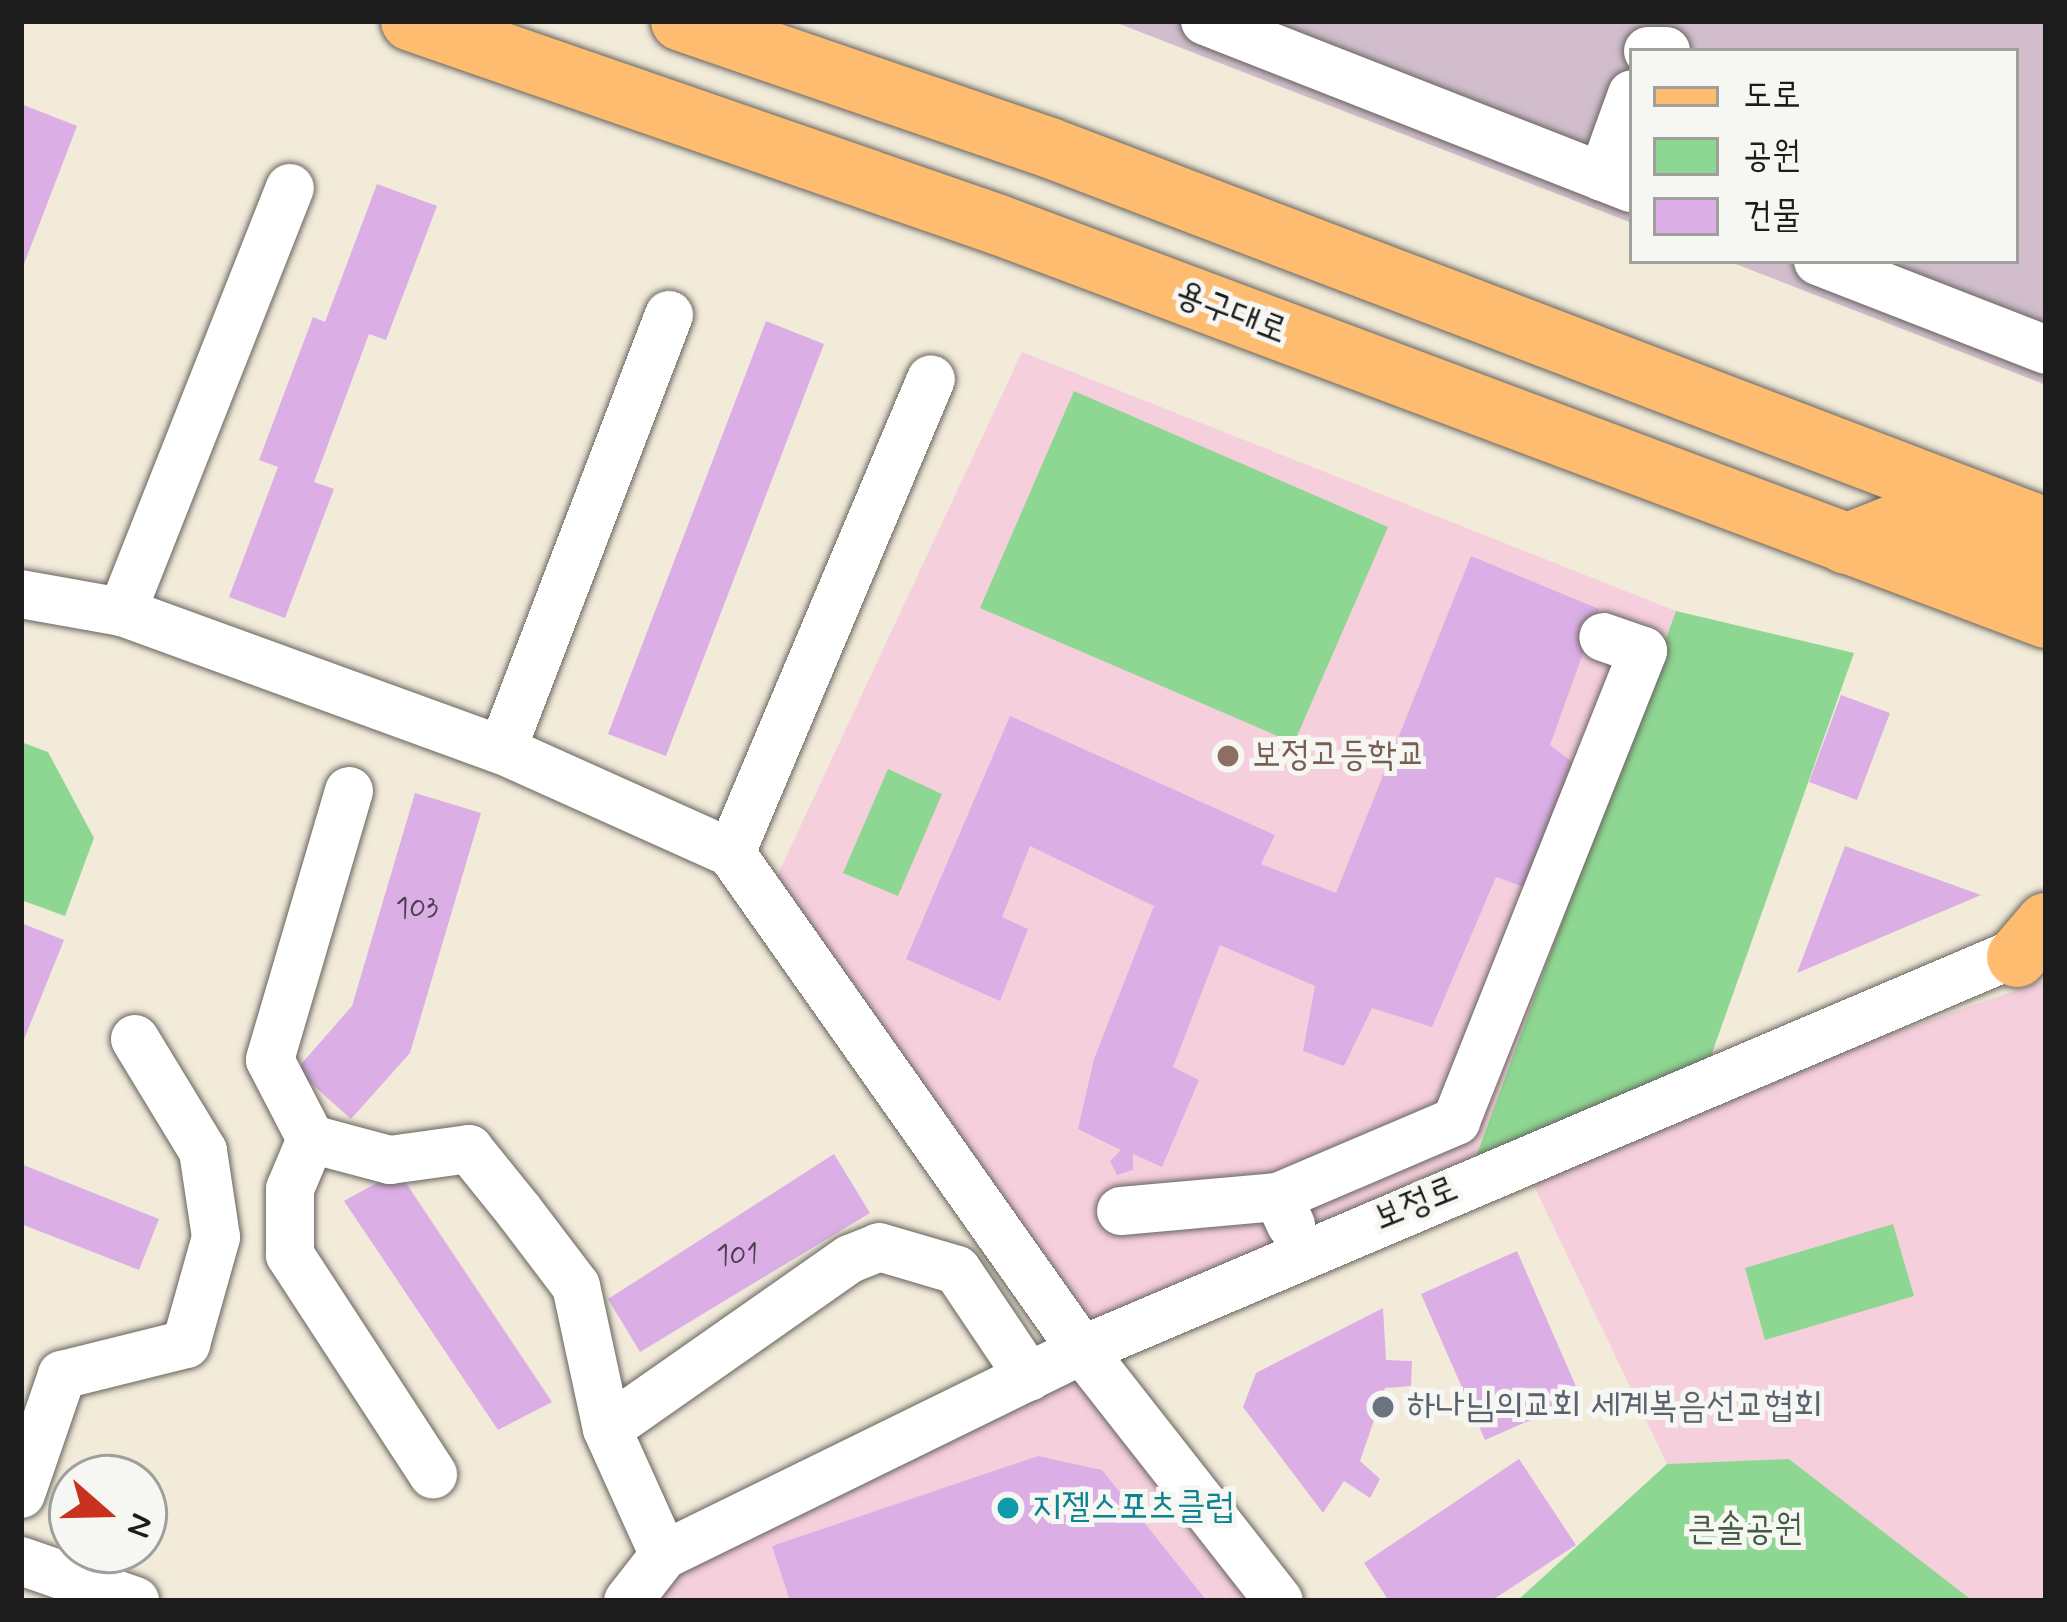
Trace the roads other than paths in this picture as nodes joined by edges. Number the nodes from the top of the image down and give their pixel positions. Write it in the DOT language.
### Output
graph roads {
  1 [pos="411,21"];
  2 [pos="681,21"];
  3 [pos="750,21"];
  4 [pos="1205,21"];
  5 [pos="950,112"];
  6 [pos="1629,112"];
  7 [pos="1617,183"];
  8 [pos="290,188"];
  9 [pos="1826,264"];
  10 [pos="670,315"];
  11 [pos="2046,350"];
  12 [pos="931,379"];
  13 [pos="2046,528"];
  14 [pos="1846,544"];
  15 [pos="2046,572"];
  16 [pos="1957,586"];
  17 [pos="21,594"];
  18 [pos="122,612"];
  19 [pos="2046,618"];
  20 [pos="1603,637"];
  21 [pos="2046,652"];
  22 [pos="502,750"];
  23 [pos="349,791"];
  24 [pos="730,853"];
  25 [pos="2039,942"];
  26 [pos="135,1040"];
  27 [pos="311,1139"];
  28 [pos="1278,1197"];
  29 [pos="1121,1211"];
  30 [pos="1303,1251"];
  31 [pos="1082,1351"];
  32 [pos="1029,1377"];
  33 [pos="607,1429"];
  34 [pos="433,1474"];
  35 [pos="21,1494"];
  36 [pos="664,1555"];
  37 [pos="21,1561"];
  38 [pos="135,1601"];
  39 [pos="628,1601"];
  40 [pos="1279,1601"];
  1 -- 14 [label="main road, 용구대로"];
  2 -- 5 [label="main road"];
  3 -- 5 [label="main road"];
  4 -- 7 [label="street"];
  5 -- 13 [label="main road"];
  6 -- 7 [label="street"];
  8 -- 18 [label="street"];
  9 -- 11 [label="street"];
  10 -- 22 [label="street"];
  12 -- 24 [label="street"];
  14 -- 15 [label="main road"];
  14 -- 16 [label="main road, 용구대로"];
  16 -- 19 [label="main road, 용구대로"];
  16 -- 21 [label="main road"];
  17 -- 18 [label="street"];
  18 -- 22 [label="street"];
  20 -- 28 [label="street"];
  22 -- 24 [label="street"];
  23 -- 27 [label="street"];
  24 -- 31 [label="street"];
  25 -- 30 [label="street, 보정로"];
  26 -- 35 [label="street"];
  27 -- 33 [label="street"];
  27 -- 34 [label="street"];
  28 -- 29 [label="street"];
  28 -- 30 [label="street"];
  30 -- 31 [label="street, 보정로"];
  31 -- 32 [label="street, 보정로"];
  31 -- 40 [label="street"];
  32 -- 33 [label="street"];
  32 -- 36 [label="street, 보정로"];
  33 -- 36 [label="street"];
  36 -- 39 [label="street"];
  37 -- 38 [label="street"];
}
